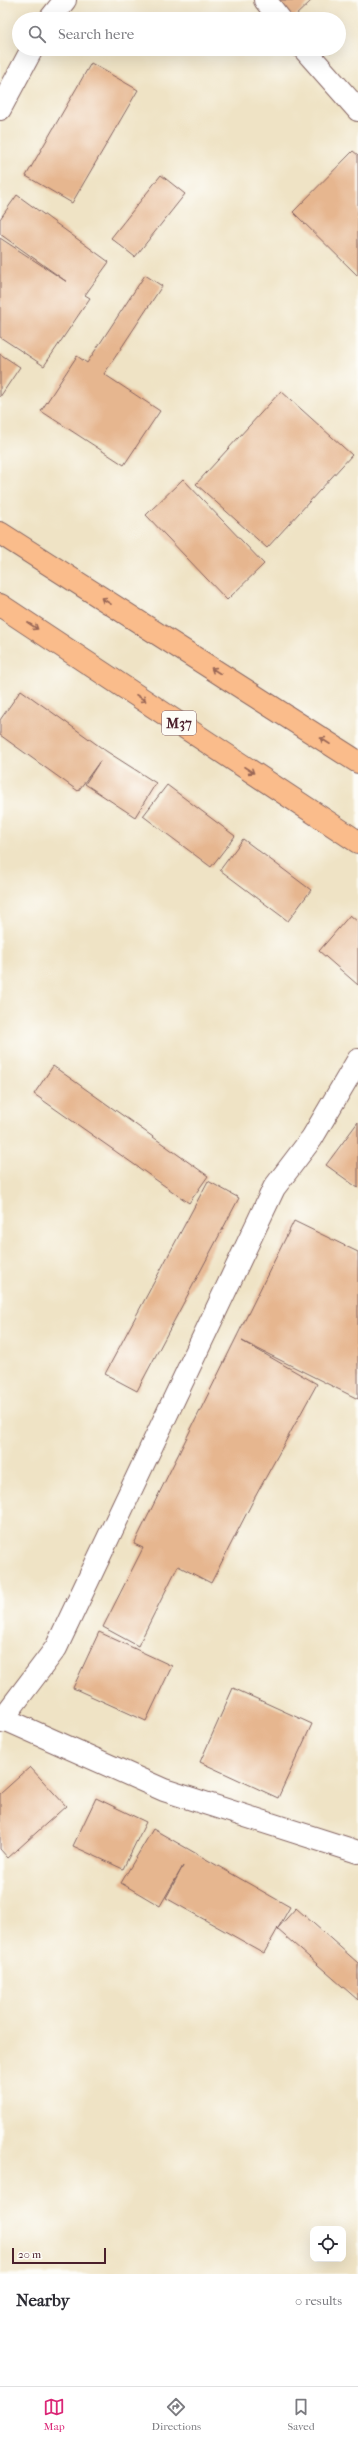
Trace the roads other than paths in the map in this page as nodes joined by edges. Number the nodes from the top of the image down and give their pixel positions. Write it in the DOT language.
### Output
graph roads {
  1 [pos="65,0"];
  2 [pos="265,0"];
  3 [pos="56,12"];
  4 [pos="274,12"];
  5 [pos="28,56"];
  6 [pos="310,56"];
  7 [pos="0,109"];
  8 [pos="358,110"];
  9 [pos="0,533"];
  10 [pos="2,611"];
  11 [pos="358,762"];
  12 [pos="358,842"];
  13 [pos="358,1060"];
  14 [pos="1,1719"];
  15 [pos="358,1852"];
  1 -- 3 [label="street"];
  2 -- 4 [label="street"];
  5 -- 7 [label="street"];
  6 -- 8 [label="street"];
  11 -- 9 [label="highway, one-way"];
  10 -- 12 [label="highway, M37, one-way"];
  13 -- 14 [label="street"];
  14 -- 15 [label="street"];
}
